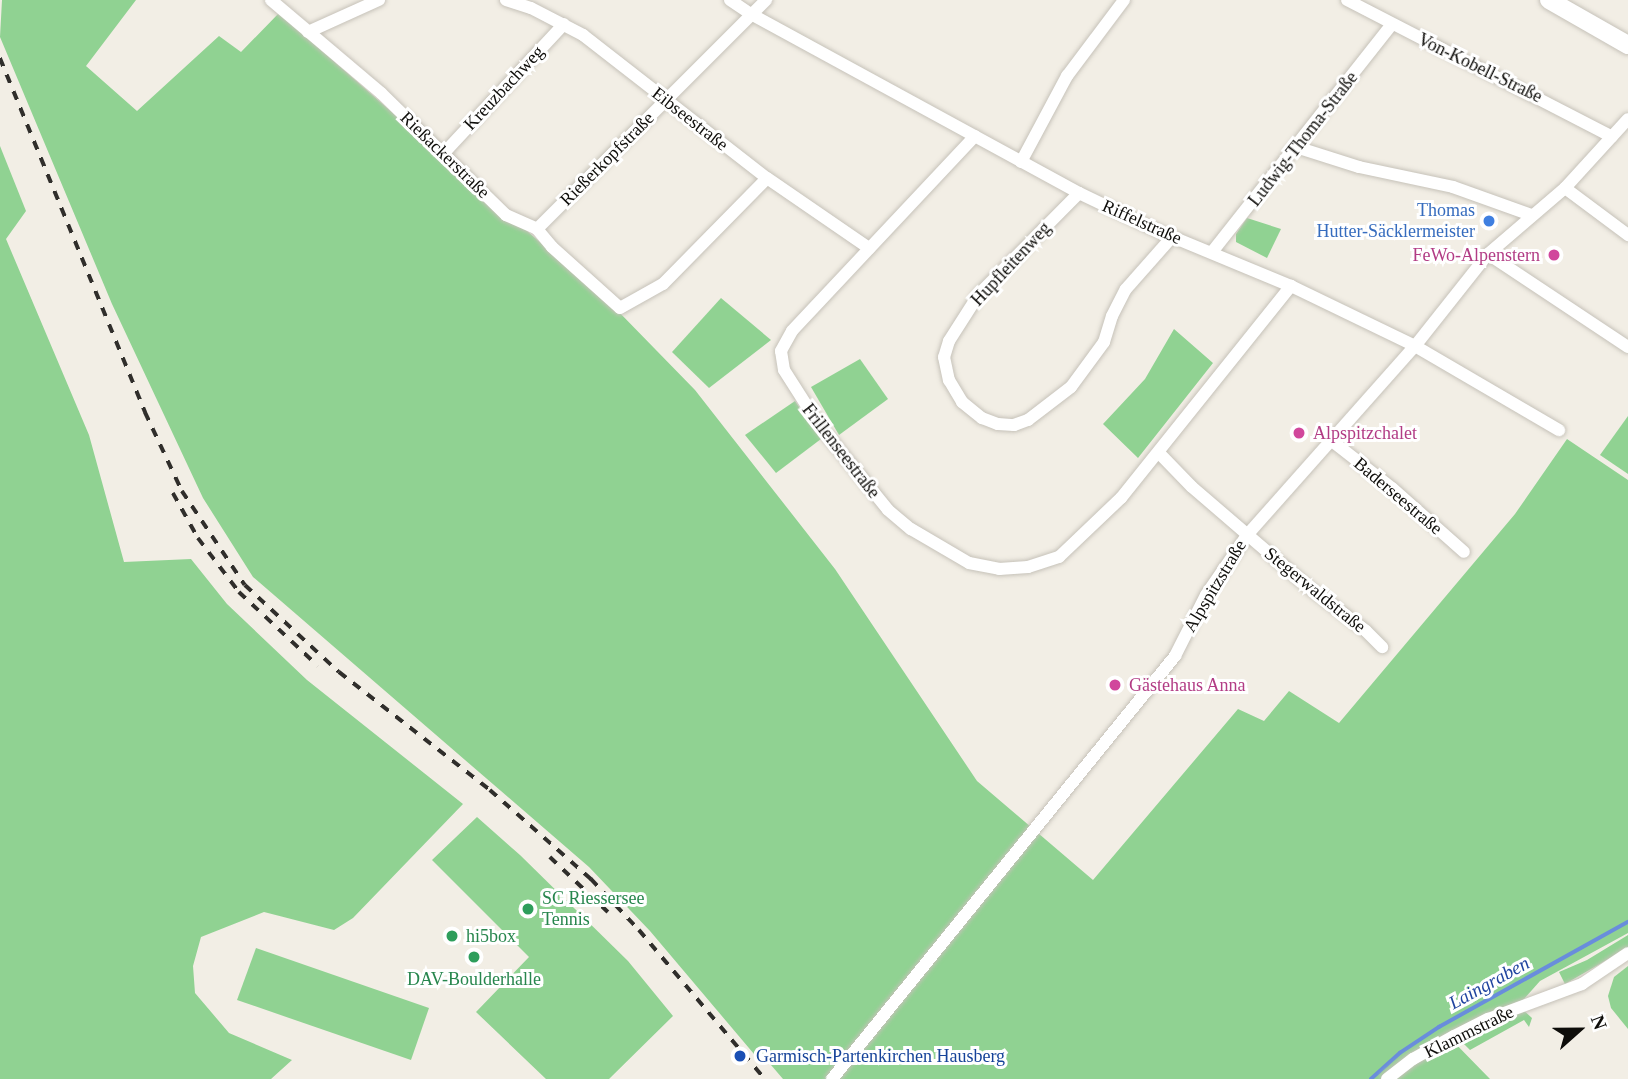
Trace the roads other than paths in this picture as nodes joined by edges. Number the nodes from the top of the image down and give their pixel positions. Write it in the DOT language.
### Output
graph roads {
  1 [pos="271,0"];
  2 [pos="379,0"];
  3 [pos="506,0"];
  4 [pos="730,0"];
  5 [pos="766,0"];
  6 [pos="1124,0"];
  7 [pos="1347,0"];
  8 [pos="1549,0"];
  9 [pos="749,13"];
  10 [pos="565,24"];
  11 [pos="1392,24"];
  12 [pos="308,32"];
  13 [pos="1623,40"];
  14 [pos="666,101"];
  15 [pos="1628,119"];
  16 [pos="975,136"];
  17 [pos="1612,137"];
  18 [pos="1296,148"];
  19 [pos="444,153"];
  20 [pos="1021,162"];
  21 [pos="767,178"];
  22 [pos="1565,188"];
  23 [pos="1079,193"];
  24 [pos="1531,215"];
  25 [pos="537,229"];
  26 [pos="1628,235"];
  27 [pos="1172,237"];
  28 [pos="869,248"];
  29 [pos="1212,252"];
  30 [pos="1488,254"];
  31 [pos="1291,286"];
  32 [pos="1415,346"];
  33 [pos="1628,347"];
  34 [pos="1559,430"];
  35 [pos="1332,441"];
  36 [pos="1158,453"];
  37 [pos="1248,534"];
  38 [pos="1464,552"];
  39 [pos="1382,647"];
  40 [pos="1628,953"];
  41 [pos="832,1079"];
  42 [pos="1387,1079"];
  1 -- 12 [label="street, Rießackerstraße"];
  2 -- 12 [label="street"];
  3 -- 10 [label="street, Eibseestraße"];
  4 -- 9 [label="street, Riffelstraße"];
  5 -- 9 [label="street, Rießerkopfstraße"];
  6 -- 20 [label="street"];
  7 -- 11 [label="street, Von-Kobell-Straße"];
  8 -- 13 [label="main road"];
  9 -- 14 [label="street, Rießerkopfstraße"];
  9 -- 16 [label="street, Riffelstraße"];
  10 -- 14 [label="street, Eibseestraße"];
  10 -- 19 [label="street, Kreuzbachweg"];
  11 -- 17 [label="street, Von-Kobell-Straße"];
  11 -- 18 [label="street, Ludwig-Thoma-Straße"];
  12 -- 19 [label="street, Rießackerstraße"];
  14 -- 21 [label="street, Eibseestraße"];
  14 -- 25 [label="street, Rießerkopfstraße"];
  15 -- 17 [label="street, Alpspitzstraße"];
  16 -- 20 [label="street, Riffelstraße"];
  16 -- 28 [label="street, Frillenseestraße"];
  17 -- 22 [label="street, Alpspitzstraße"];
  18 -- 24 [label="street"];
  18 -- 29 [label="street, Ludwig-Thoma-Straße"];
  19 -- 25 [label="street, Rießackerstraße"];
  20 -- 23 [label="street, Riffelstraße"];
  21 -- 25 [label="street, Rießackerstraße"];
  21 -- 28 [label="street, Eibseestraße"];
  22 -- 24 [label="street, Alpspitzstraße"];
  22 -- 26 [label="street"];
  23 -- 27 [label="street, Riffelstraße"];
  23 -- 27 [label="street, Hupfleitenweg"];
  24 -- 30 [label="street, Alpspitzstraße"];
  27 -- 29 [label="street, Riffelstraße"];
  28 -- 36 [label="street, Frillenseestraße"];
  29 -- 31 [label="street, Riffelstraße"];
  30 -- 32 [label="street, Alpspitzstraße"];
  30 -- 33 [label="street"];
  31 -- 32 [label="street, Riffelstraße"];
  31 -- 36 [label="street, Frillenseestraße"];
  32 -- 34 [label="street, Riffelstraße"];
  32 -- 35 [label="street, Alpspitzstraße"];
  35 -- 37 [label="street, Alpspitzstraße"];
  35 -- 38 [label="street, Baderseestraße"];
  36 -- 37 [label="street"];
  37 -- 39 [label="street, Stegerwaldstraße"];
  37 -- 41 [label="street, Alpspitzstraße"];
  40 -- 42 [label="street, Klammstraße"];
}
